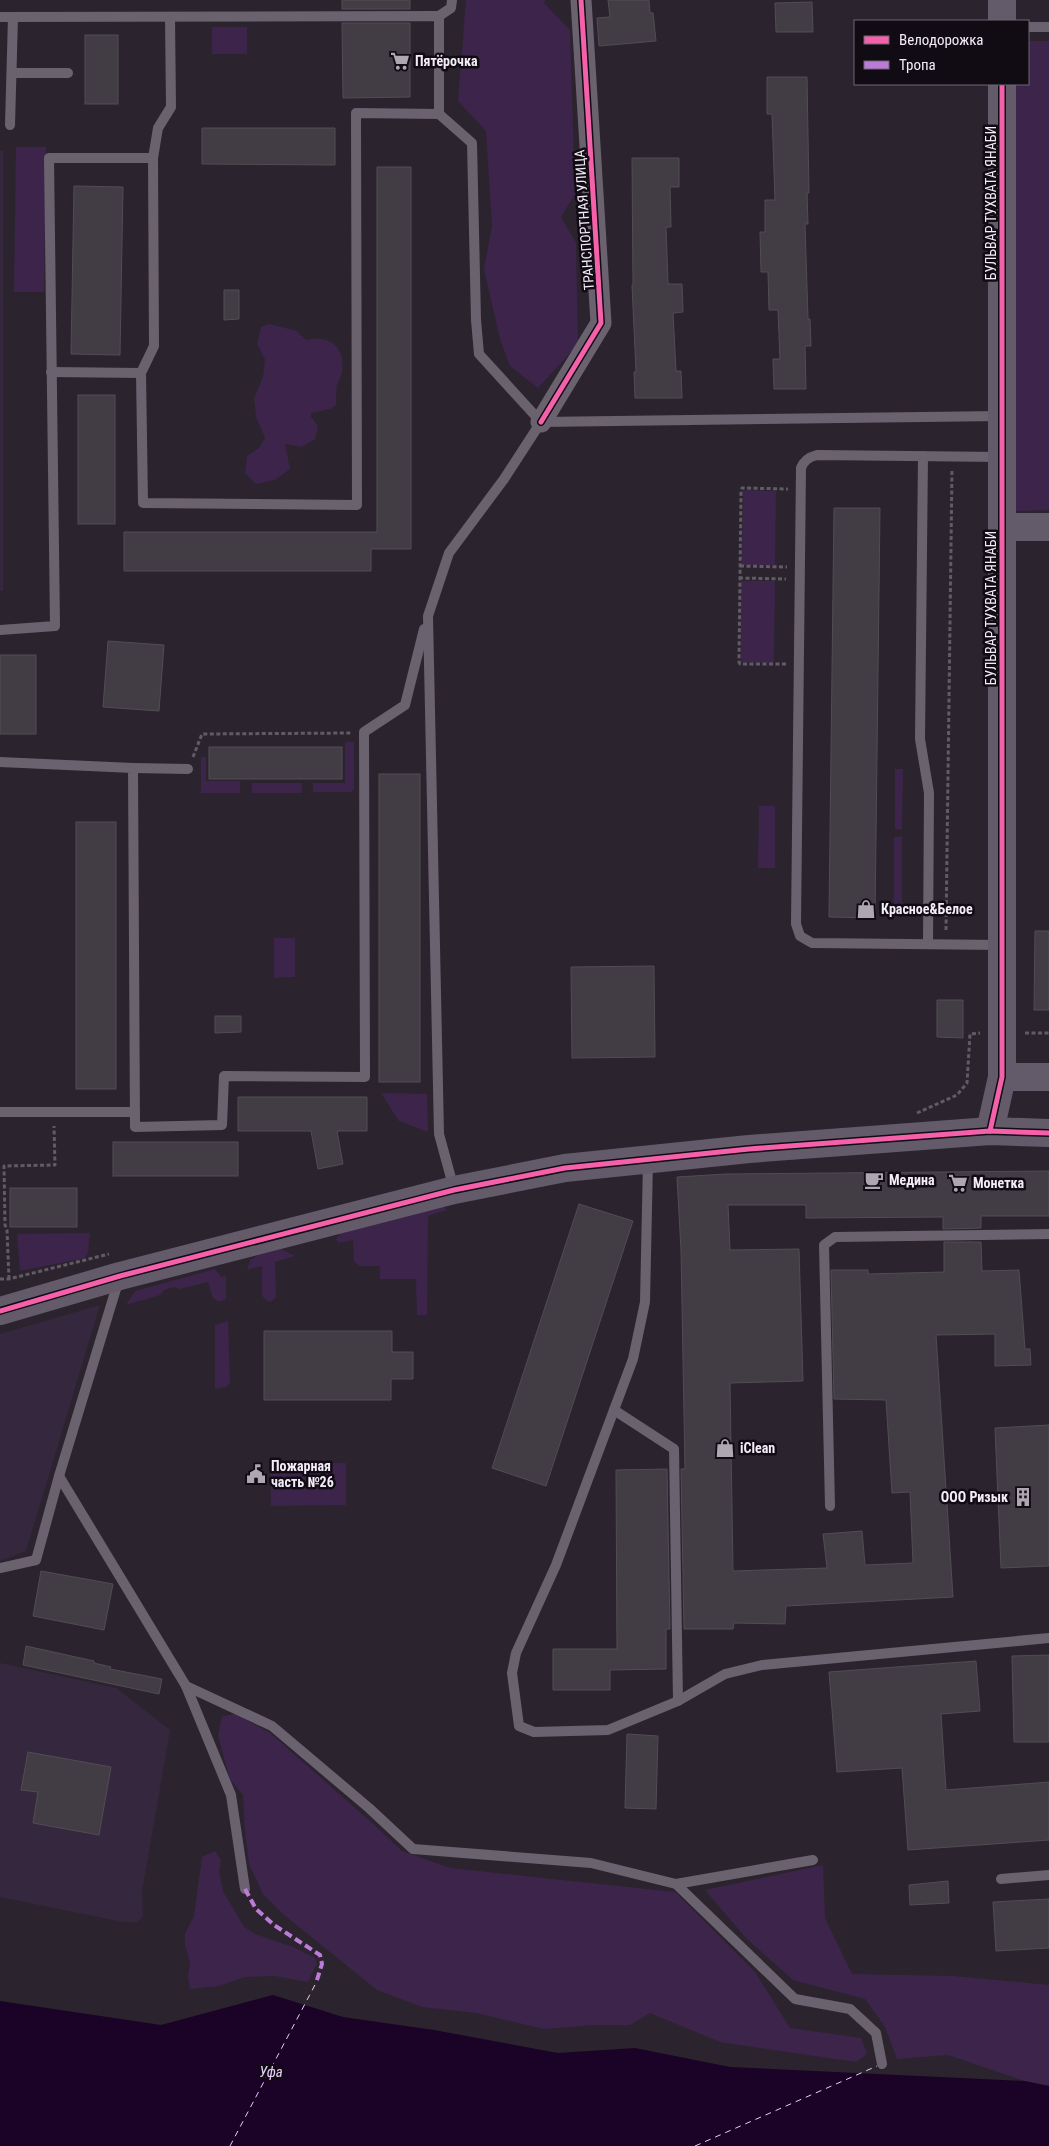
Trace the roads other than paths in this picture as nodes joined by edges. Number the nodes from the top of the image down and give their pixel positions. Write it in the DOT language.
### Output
graph roads {
  1 [pos="452,0"];
  2 [pos="581,0"];
  3 [pos="1002,0"];
  4 [pos="439,16"];
  5 [pos="0,17"];
  6 [pos="14,17"];
  7 [pos="170,17"];
  8 [pos="1002,20"];
  9 [pos="1029,27"];
  10 [pos="1049,27"];
  11 [pos="12,73"];
  12 [pos="68,73"];
  13 [pos="1002,85"];
  14 [pos="439,114"];
  15 [pos="10,125"];
  16 [pos="153,158"];
  17 [pos="51,372"];
  18 [pos="141,373"];
  19 [pos="1002,416"];
  20 [pos="541,422"];
  21 [pos="924,456"];
  22 [pos="1002,457"];
  23 [pos="1002,527"];
  24 [pos="1049,527"];
  25 [pos="428,616"];
  26 [pos="0,630"];
  27 [pos="0,762"];
  28 [pos="133,768"];
  29 [pos="188,769"];
  30 [pos="928,944"];
  31 [pos="1002,945"];
  32 [pos="1002,1077"];
  33 [pos="1049,1077"];
  34 [pos="0,1112"];
  35 [pos="135,1112"];
  36 [pos="990,1131"];
  37 [pos="1049,1133"];
  38 [pos="648,1160"];
  39 [pos="454,1190"];
  40 [pos="1049,1234"];
  41 [pos="120,1276"];
  42 [pos="0,1311"];
  43 [pos="614,1410"];
  44 [pos="59,1476"];
  45 [pos="830,1506"];
  46 [pos="0,1568"];
  47 [pos="1049,1638"];
  48 [pos="186,1686"];
  49 [pos="678,1701"];
  50 [pos="813,1860"];
  51 [pos="1049,1875"];
  52 [pos="1002,1879"];
  53 [pos="676,1884"];
  54 [pos="245,1888"];
  55 [pos="882,2064"];
  1 -- 4 [label="lane"];
  2 -- 20 [label="street, ТРАНСПОРТНАЯ УЛИЦА"];
  3 -- 8 [label="street"];
  4 -- 7 [label="lane"];
  4 -- 14 [label="lane"];
  5 -- 6 [label="lane"];
  6 -- 7 [label="lane"];
  6 -- 11 [label="lane"];
  7 -- 16 [label="lane"];
  9 -- 10 [label="lane"];
  11 -- 12 [label="lane"];
  11 -- 15 [label="lane"];
  13 -- 19 [label="street, БУЛЬВАР ТУХВАТА ЯНАБИ"];
  14 -- 18 [label="lane"];
  14 -- 20 [label="lane"];
  16 -- 17 [label="lane"];
  16 -- 18 [label="lane"];
  17 -- 18 [label="lane"];
  17 -- 26 [label="lane"];
  19 -- 20 [label="lane"];
  19 -- 22 [label="street, БУЛЬВАР ТУХВАТА ЯНАБИ"];
  20 -- 25 [label="lane"];
  21 -- 22 [label="lane"];
  21 -- 30 [label="lane"];
  21 -- 30 [label="lane"];
  22 -- 23 [label="street, БУЛЬВАР ТУХВАТА ЯНАБИ"];
  23 -- 24 [label="street"];
  23 -- 31 [label="street, БУЛЬВАР ТУХВАТА ЯНАБИ"];
  25 -- 35 [label="lane"];
  25 -- 39 [label="lane"];
  27 -- 28 [label="lane"];
  28 -- 29 [label="lane"];
  28 -- 35 [label="lane"];
  30 -- 31 [label="lane"];
  31 -- 32 [label="street, БУЛЬВАР ТУХВАТА ЯНАБИ"];
  32 -- 33 [label="street"];
  32 -- 36 [label="street, БУЛЬВАР ТУХВАТА ЯНАБИ"];
  34 -- 35 [label="lane"];
  36 -- 37 [label="street"];
  36 -- 38 [label="street"];
  38 -- 39 [label="street"];
  38 -- 43 [label="lane"];
  39 -- 41 [label="street"];
  40 -- 45 [label="lane"];
  41 -- 42 [label="street"];
  41 -- 44 [label="lane"];
  43 -- 49 [label="lane"];
  43 -- 49 [label="lane"];
  44 -- 46 [label="lane"];
  44 -- 48 [label="lane"];
  47 -- 49 [label="lane"];
  48 -- 53 [label="lane"];
  48 -- 54 [label="lane"];
  50 -- 53 [label="lane"];
  51 -- 52 [label="lane"];
  53 -- 55 [label="lane"];
}
